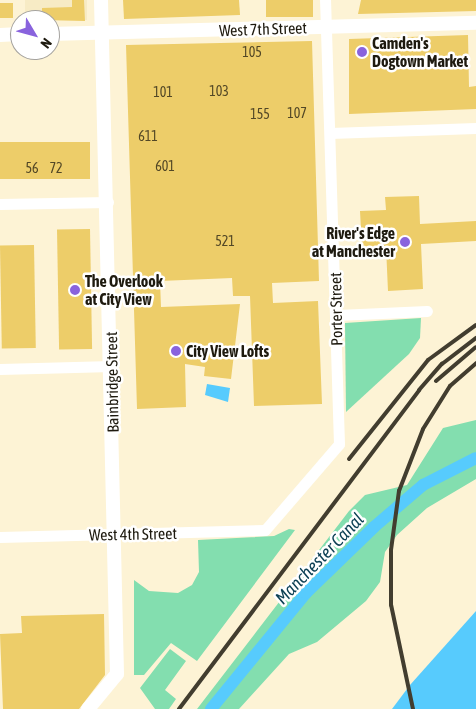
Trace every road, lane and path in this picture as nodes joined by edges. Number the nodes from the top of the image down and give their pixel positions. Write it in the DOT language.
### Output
graph roads {
  1 [pos="101,0"];
  2 [pos="325,0"];
  3 [pos="476,23"];
  4 [pos="326,27"];
  5 [pos="102,33"];
  6 [pos="60,34"];
  7 [pos="476,128"];
  8 [pos="330,133"];
  9 [pos="108,202"];
  10 [pos="0,204"];
  11 [pos="427,311"];
  12 [pos="337,315"];
  13 [pos="112,366"];
  14 [pos="0,369"];
  15 [pos="265,530"];
  16 [pos="116,534"];
  17 [pos="0,536"];
  18 [pos="88,709"];
  1 -- 5 [label="street, Bainbridge Street"];
  2 -- 4 [label="street, Porter Street"];
  3 -- 4 [label="street, West 7th Street"];
  4 -- 5 [label="street, West 7th Street"];
  4 -- 8 [label="street, Porter Street"];
  5 -- 6 [label="street, West 7th Street"];
  5 -- 9 [label="street, Bainbridge Street"];
  7 -- 8 [label="street"];
  8 -- 12 [label="street, Porter Street"];
  9 -- 10 [label="street"];
  9 -- 13 [label="street, Bainbridge Street"];
  11 -- 12 [label="street"];
  12 -- 15 [label="street, Porter Street"];
  13 -- 14 [label="street"];
  13 -- 16 [label="street, Bainbridge Street"];
  15 -- 16 [label="street, West 4th Street"];
  16 -- 17 [label="street, West 4th Street"];
  16 -- 18 [label="street, Bainbridge Street"];
}
